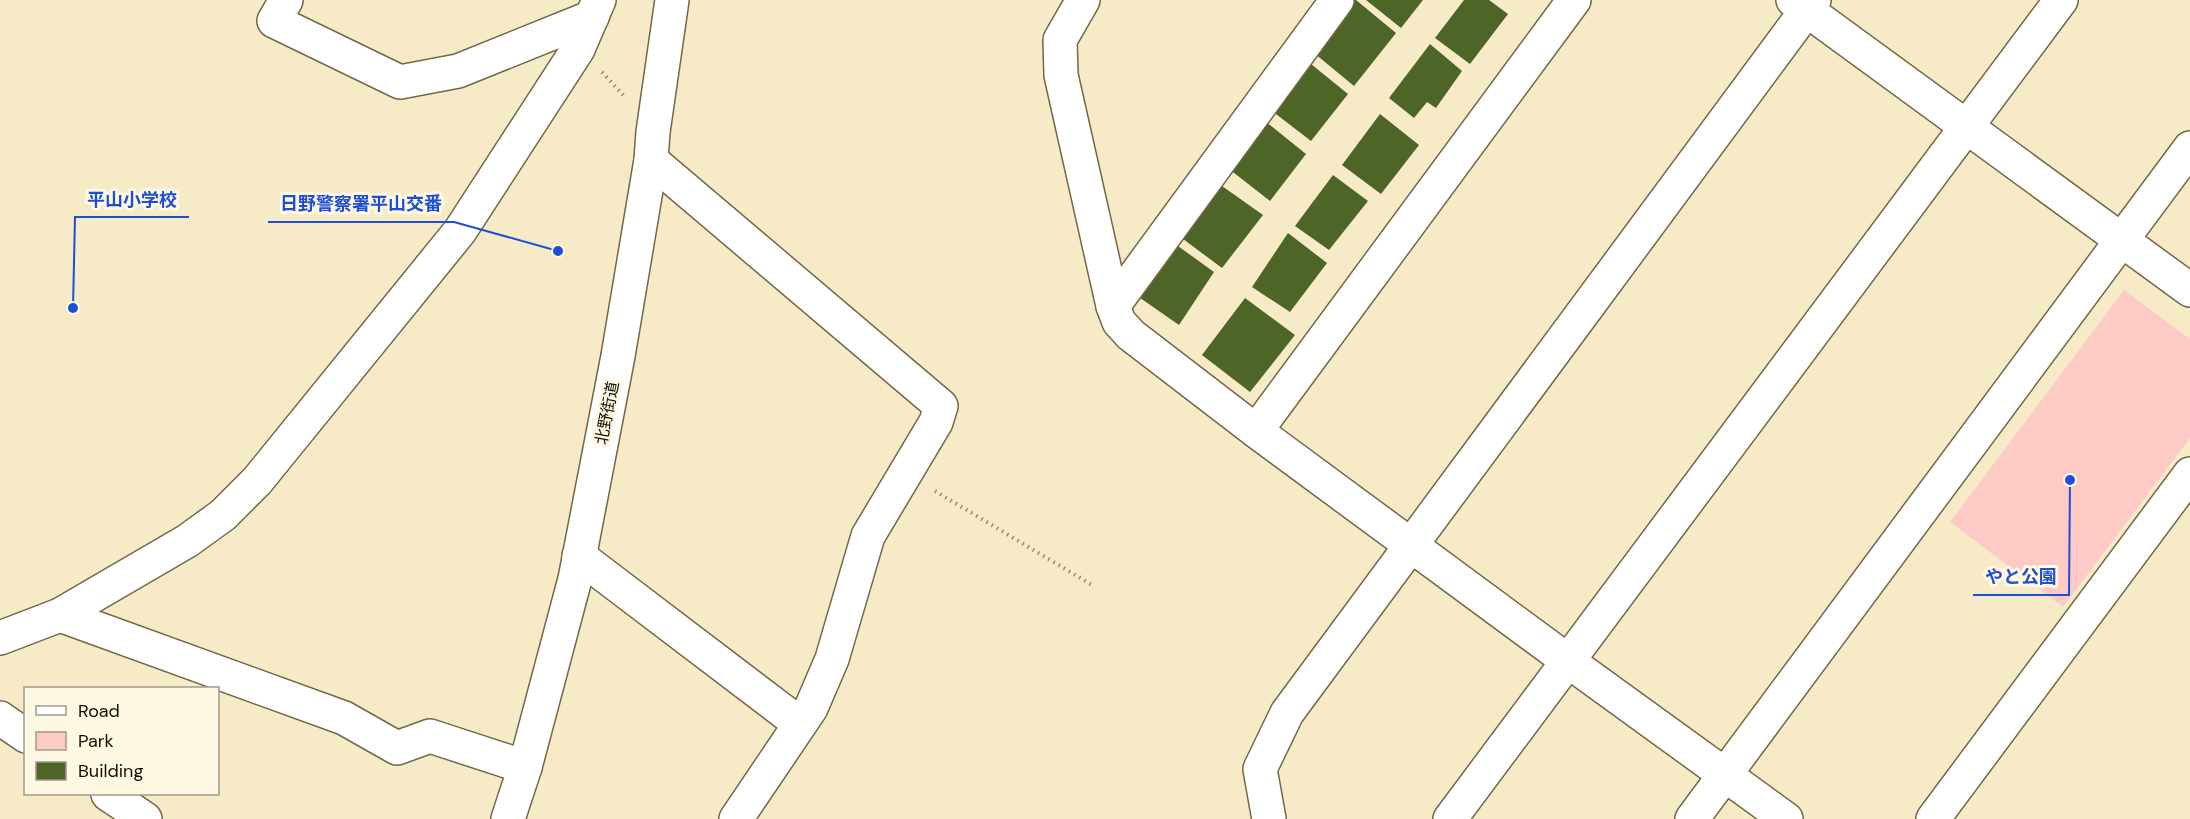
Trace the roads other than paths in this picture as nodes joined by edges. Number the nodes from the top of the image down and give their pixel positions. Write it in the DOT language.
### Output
graph roads {
  1 [pos="286,0"];
  2 [pos="672,0"];
  3 [pos="1083,0"];
  4 [pos="1337,0"];
  5 [pos="1574,0"];
  6 [pos="2061,0"];
  7 [pos="1805,3"];
  8 [pos="595,8"];
  9 [pos="1966,127"];
  10 [pos="652,146"];
  11 [pos="2190,148"];
  12 [pos="2122,240"];
  13 [pos="2190,290"];
  14 [pos="1113,306"];
  15 [pos="1256,431"];
  16 [pos="2190,474"];
  17 [pos="1411,545"];
  18 [pos="579,556"];
  19 [pos="60,615"];
  20 [pos="0,638"];
  21 [pos="1568,661"];
  22 [pos="0,718"];
  23 [pos="800,724"];
  24 [pos="24,735"];
  25 [pos="525,767"];
  26 [pos="1725,775"];
  27 [pos="109,795"];
  28 [pos="145,819"];
  29 [pos="508,819"];
  30 [pos="736,819"];
  31 [pos="1269,819"];
  32 [pos="1450,819"];
  33 [pos="1692,819"];
  34 [pos="1786,819"];
  35 [pos="1933,819"];
  1 -- 8 [label="street"];
  2 -- 10 [label="street, 北野街道"];
  3 -- 14 [label="street"];
  4 -- 14 [label="street"];
  5 -- 15 [label="street"];
  6 -- 9 [label="street"];
  7 -- 9 [label="street"];
  7 -- 17 [label="street"];
  8 -- 19 [label="street"];
  9 -- 12 [label="street"];
  9 -- 21 [label="street"];
  10 -- 18 [label="street, 北野街道"];
  10 -- 23 [label="street"];
  11 -- 12 [label="street"];
  12 -- 13 [label="street"];
  12 -- 26 [label="street"];
  14 -- 15 [label="street"];
  15 -- 17 [label="street"];
  16 -- 35 [label="street"];
  17 -- 21 [label="street"];
  17 -- 31 [label="street"];
  18 -- 23 [label="street"];
  18 -- 25 [label="street, 北野街道"];
  19 -- 20 [label="street"];
  19 -- 25 [label="street"];
  21 -- 26 [label="street"];
  21 -- 32 [label="street"];
  22 -- 24 [label="street"];
  23 -- 30 [label="street"];
  25 -- 29 [label="street, 北野街道"];
  26 -- 33 [label="street"];
  26 -- 34 [label="street"];
  27 -- 28 [label="street"];
}
